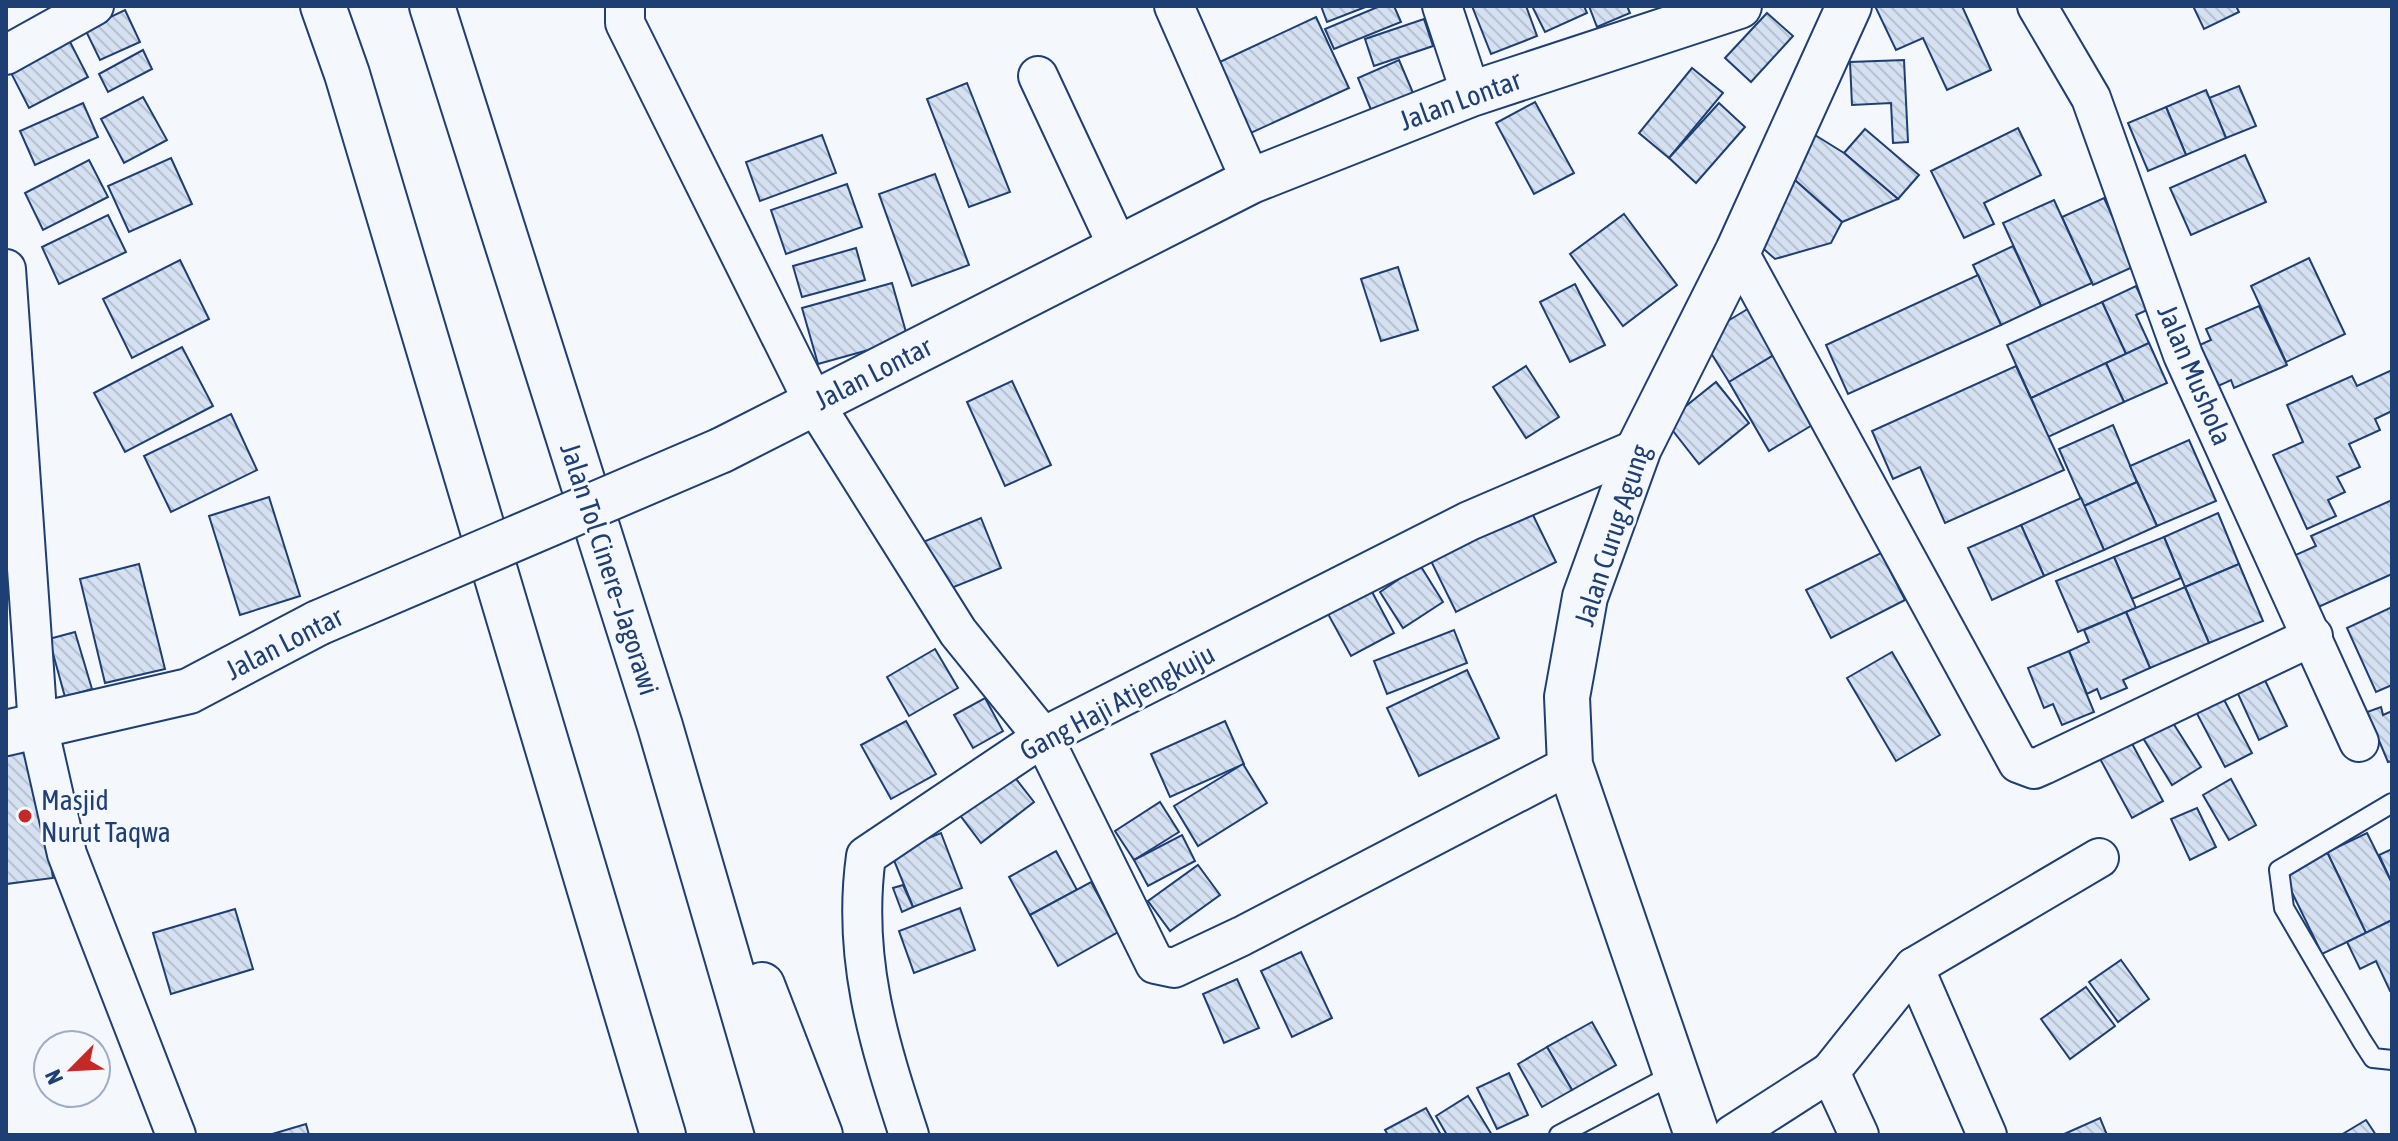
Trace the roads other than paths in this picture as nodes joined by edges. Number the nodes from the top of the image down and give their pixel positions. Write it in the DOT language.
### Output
graph roads {
  1 [pos="94,6"];
  2 [pos="323,6"];
  3 [pos="432,6"];
  4 [pos="625,6"];
  5 [pos="1174,6"];
  6 [pos="1442,6"];
  7 [pos="1739,6"];
  8 [pos="1849,6"];
  9 [pos="2037,6"];
  10 [pos="6,55"];
  11 [pos="1038,76"];
  12 [pos="1471,94"];
  13 [pos="1251,181"];
  14 [pos="1119,249"];
  15 [pos="1738,251"];
  16 [pos="6,269"];
  17 [pos="814,403"];
  18 [pos="1639,448"];
  19 [pos="2313,636"];
  20 [pos="660,726"];
  21 [pos="22,729"];
  22 [pos="1043,737"];
  23 [pos="2359,742"];
  24 [pos="1570,765"];
  25 [pos="2392,803"];
  26 [pos="2099,858"];
  27 [pos="1914,967"];
  28 [pos="2392,1061"];
  29 [pos="1830,1072"];
  30 [pos="1674,1074"];
  31 [pos="176,1135"];
  32 [pos="663,1135"];
  33 [pos="779,1135"];
  34 [pos="820,1135"];
  35 [pos="909,1135"];
  36 [pos="1559,1135"];
  37 [pos="1697,1135"];
  38 [pos="1732,1135"];
  39 [pos="1859,1135"];
  40 [pos="1987,1135"];
  1 -- 10 [label="street"];
  2 -- 32 [label="main road"];
  3 -- 20 [label="main road, Jalan Tol Cinere–Jagorawi"];
  4 -- 17 [label="street"];
  5 -- 13 [label="street"];
  6 -- 12 [label="street"];
  7 -- 12 [label="main road, Jalan Lontar"];
  8 -- 15 [label="main road, Jalan Curug Agung"];
  9 -- 19 [label="street, Jalan Mushola"];
  11 -- 14 [label="street"];
  12 -- 13 [label="main road, Jalan Lontar"];
  13 -- 14 [label="main road, Jalan Lontar"];
  14 -- 17 [label="main road, Jalan Lontar"];
  15 -- 18 [label="main road, Jalan Curug Agung"];
  15 -- 19 [label="street"];
  16 -- 21 [label="street"];
  17 -- 21 [label="main road, Jalan Lontar, bridge"];
  17 -- 22 [label="street"];
  18 -- 22 [label="street, Gang Haji Atjengkuju"];
  18 -- 24 [label="main road, Jalan Curug Agung"];
  19 -- 23 [label="street, Jalan Mushola"];
  20 -- 33 [label="main road, Jalan Tol Cinere–Jagorawi"];
  20 -- 34 [label="main road"];
  21 -- 31 [label="street"];
  22 -- 24 [label="street"];
  22 -- 35 [label="street, Gang Haji Atjengkuju"];
  24 -- 30 [label="main road, Jalan Curug Agung"];
  25 -- 28 [label="lane"];
  26 -- 27 [label="street"];
  27 -- 29 [label="street"];
  27 -- 40 [label="street"];
  29 -- 38 [label="street"];
  29 -- 39 [label="street"];
  30 -- 36 [label="lane"];
  30 -- 37 [label="main road, Jalan Curug Agung"];
}
